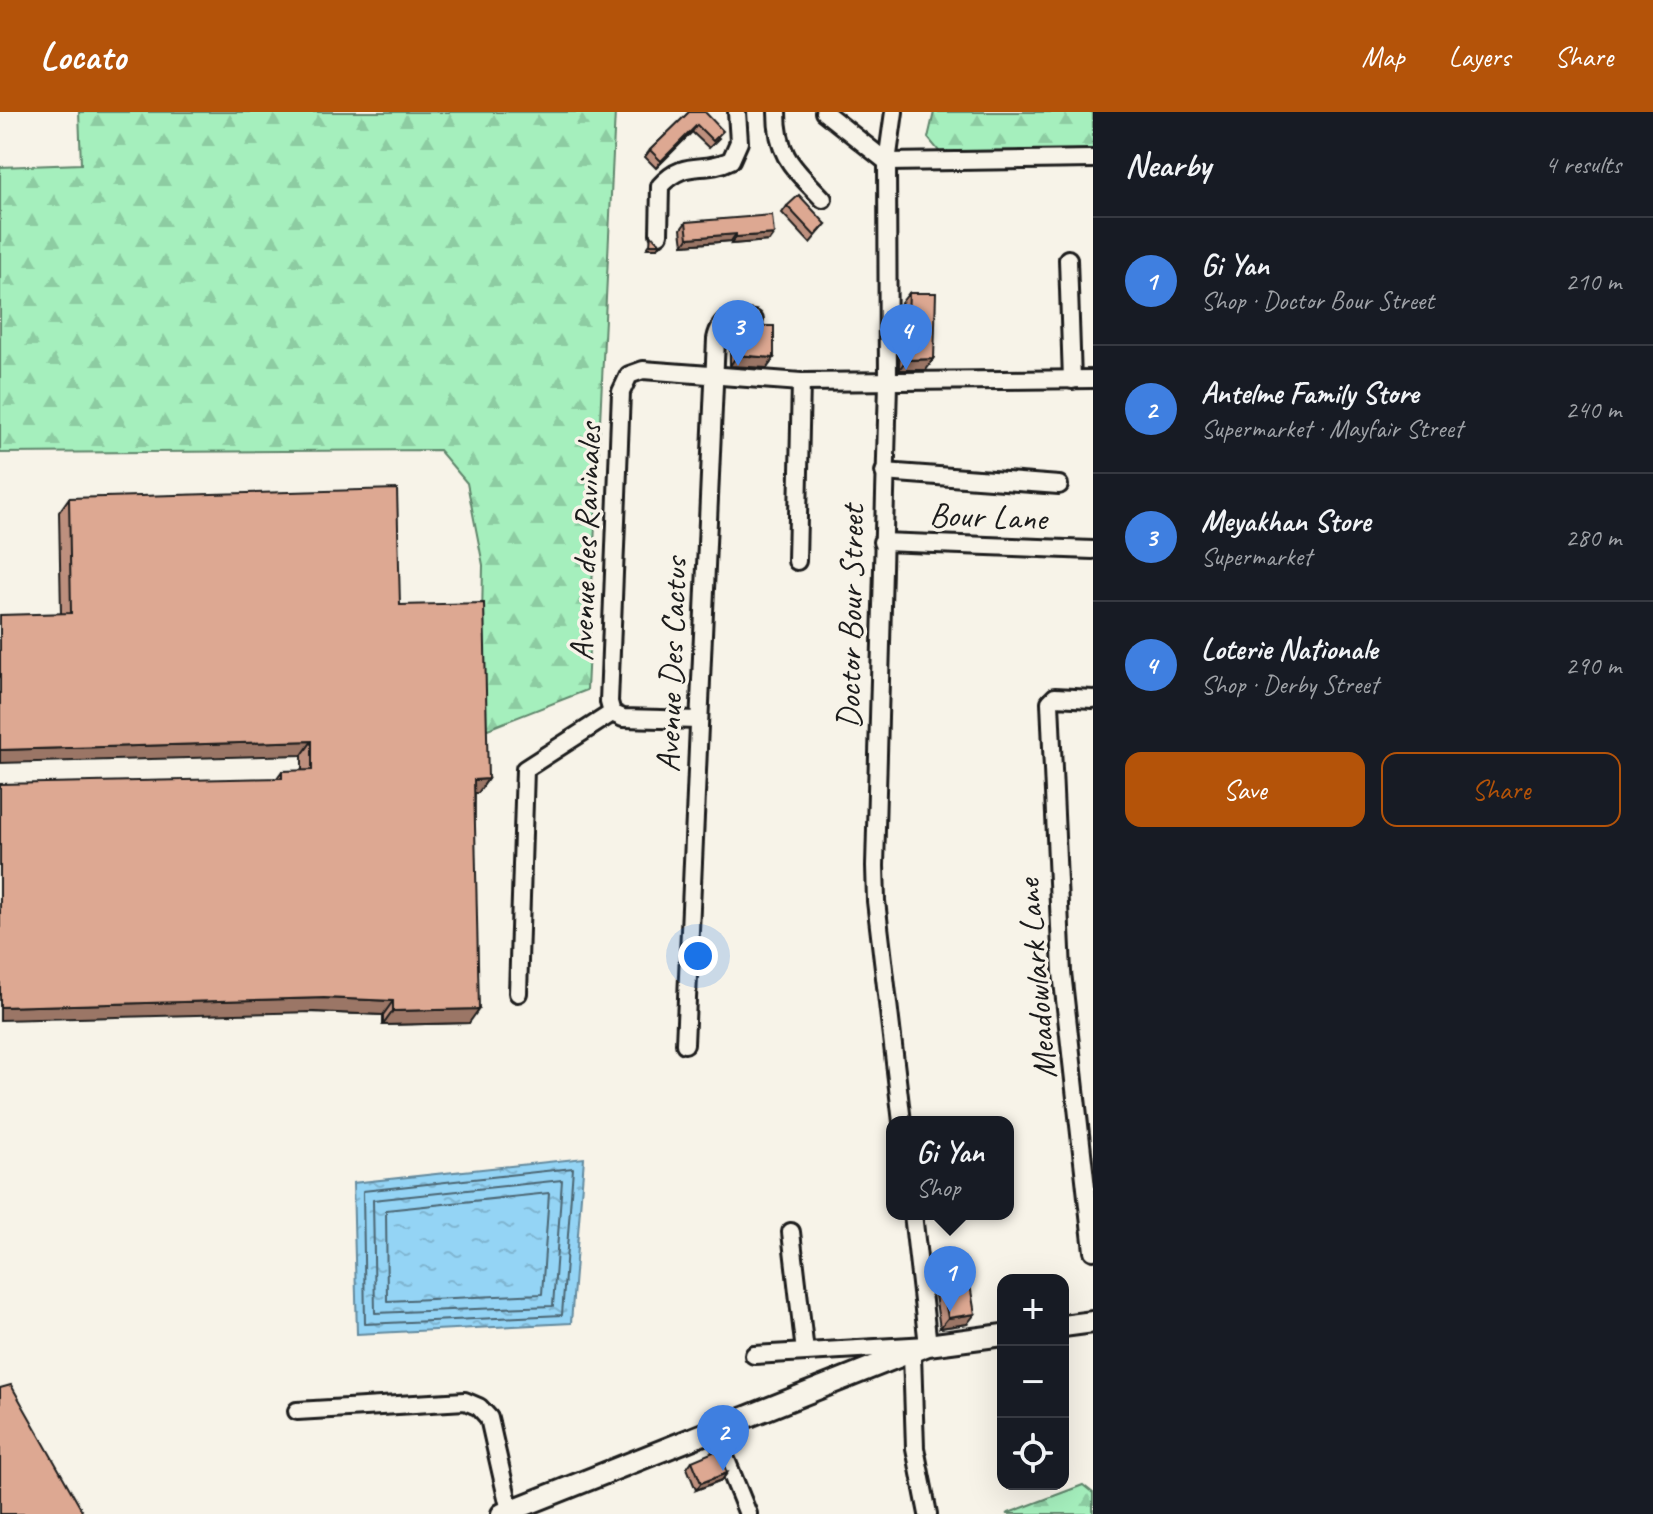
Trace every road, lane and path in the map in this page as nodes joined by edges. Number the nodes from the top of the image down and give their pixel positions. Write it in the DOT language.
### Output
graph roads {
  1 [pos="737,112"];
  2 [pos="777,112"];
  3 [pos="824,112"];
  4 [pos="894,112"];
  5 [pos="1093,159"];
  6 [pos="887,162"];
  7 [pos="823,199"];
  8 [pos="659,234"];
  9 [pos="1068,259"];
  10 [pos="754,320"];
  11 [pos="714,375"];
  12 [pos="1093,379"];
  13 [pos="1072,380"];
  14 [pos="801,382"];
  15 [pos="888,383"];
  16 [pos="884,472"];
  17 [pos="1059,485"];
  18 [pos="882,542"];
  19 [pos="1093,550"];
  20 [pos="797,561"];
  21 [pos="1093,699"];
  22 [pos="612,713"];
  23 [pos="699,720"];
  24 [pos="518,993"];
  25 [pos="685,1044"];
  26 [pos="901,1116"];
  27 [pos="913,1220"];
  28 [pos="791,1232"];
  29 [pos="1093,1251"];
  30 [pos="1093,1322"];
  31 [pos="1069,1325"];
  32 [pos="997,1336"];
  33 [pos="920,1350"];
  34 [pos="805,1352"];
  35 [pos="754,1355"];
  36 [pos="297,1411"];
  37 [pos="714,1430"];
  38 [pos="506,1512"];
  39 [pos="745,1513"];
  40 [pos="928,1514"];
  1 -- 8 [label="street"];
  2 -- 7 [label="street"];
  3 -- 6 [label="street"];
  4 -- 6 [label="street, Doctor Bour Street"];
  5 -- 6 [label="street"];
  6 -- 15 [label="street, Doctor Bour Street"];
  9 -- 13 [label="street"];
  10 -- 11 [label="street, Avenue Des Cactus"];
  11 -- 14 [label="street"];
  11 -- 22 [label="street, Avenue des Ravinales"];
  11 -- 23 [label="street, Avenue Des Cactus"];
  12 -- 13 [label="street"];
  13 -- 15 [label="street"];
  14 -- 15 [label="street"];
  14 -- 20 [label="street"];
  15 -- 16 [label="street, Doctor Bour Street"];
  16 -- 17 [label="street"];
  16 -- 18 [label="street, Doctor Bour Street"];
  18 -- 19 [label="street, Bour Lane"];
  18 -- 26 [label="street, Doctor Bour Street"];
  21 -- 29 [label="street, Meadowlark Lane"];
  22 -- 23 [label="street"];
  22 -- 24 [label="street"];
  23 -- 25 [label="street, Avenue Des Cactus"];
  27 -- 33 [label="street"];
  28 -- 34 [label="street"];
  30 -- 31 [label="main road"];
  32 -- 33 [label="main road"];
  33 -- 34 [label="street"];
  33 -- 37 [label="main road"];
  33 -- 40 [label="street"];
  34 -- 35 [label="street"];
  36 -- 38 [label="street"];
  37 -- 38 [label="main road"];
  37 -- 39 [label="street"];
}
